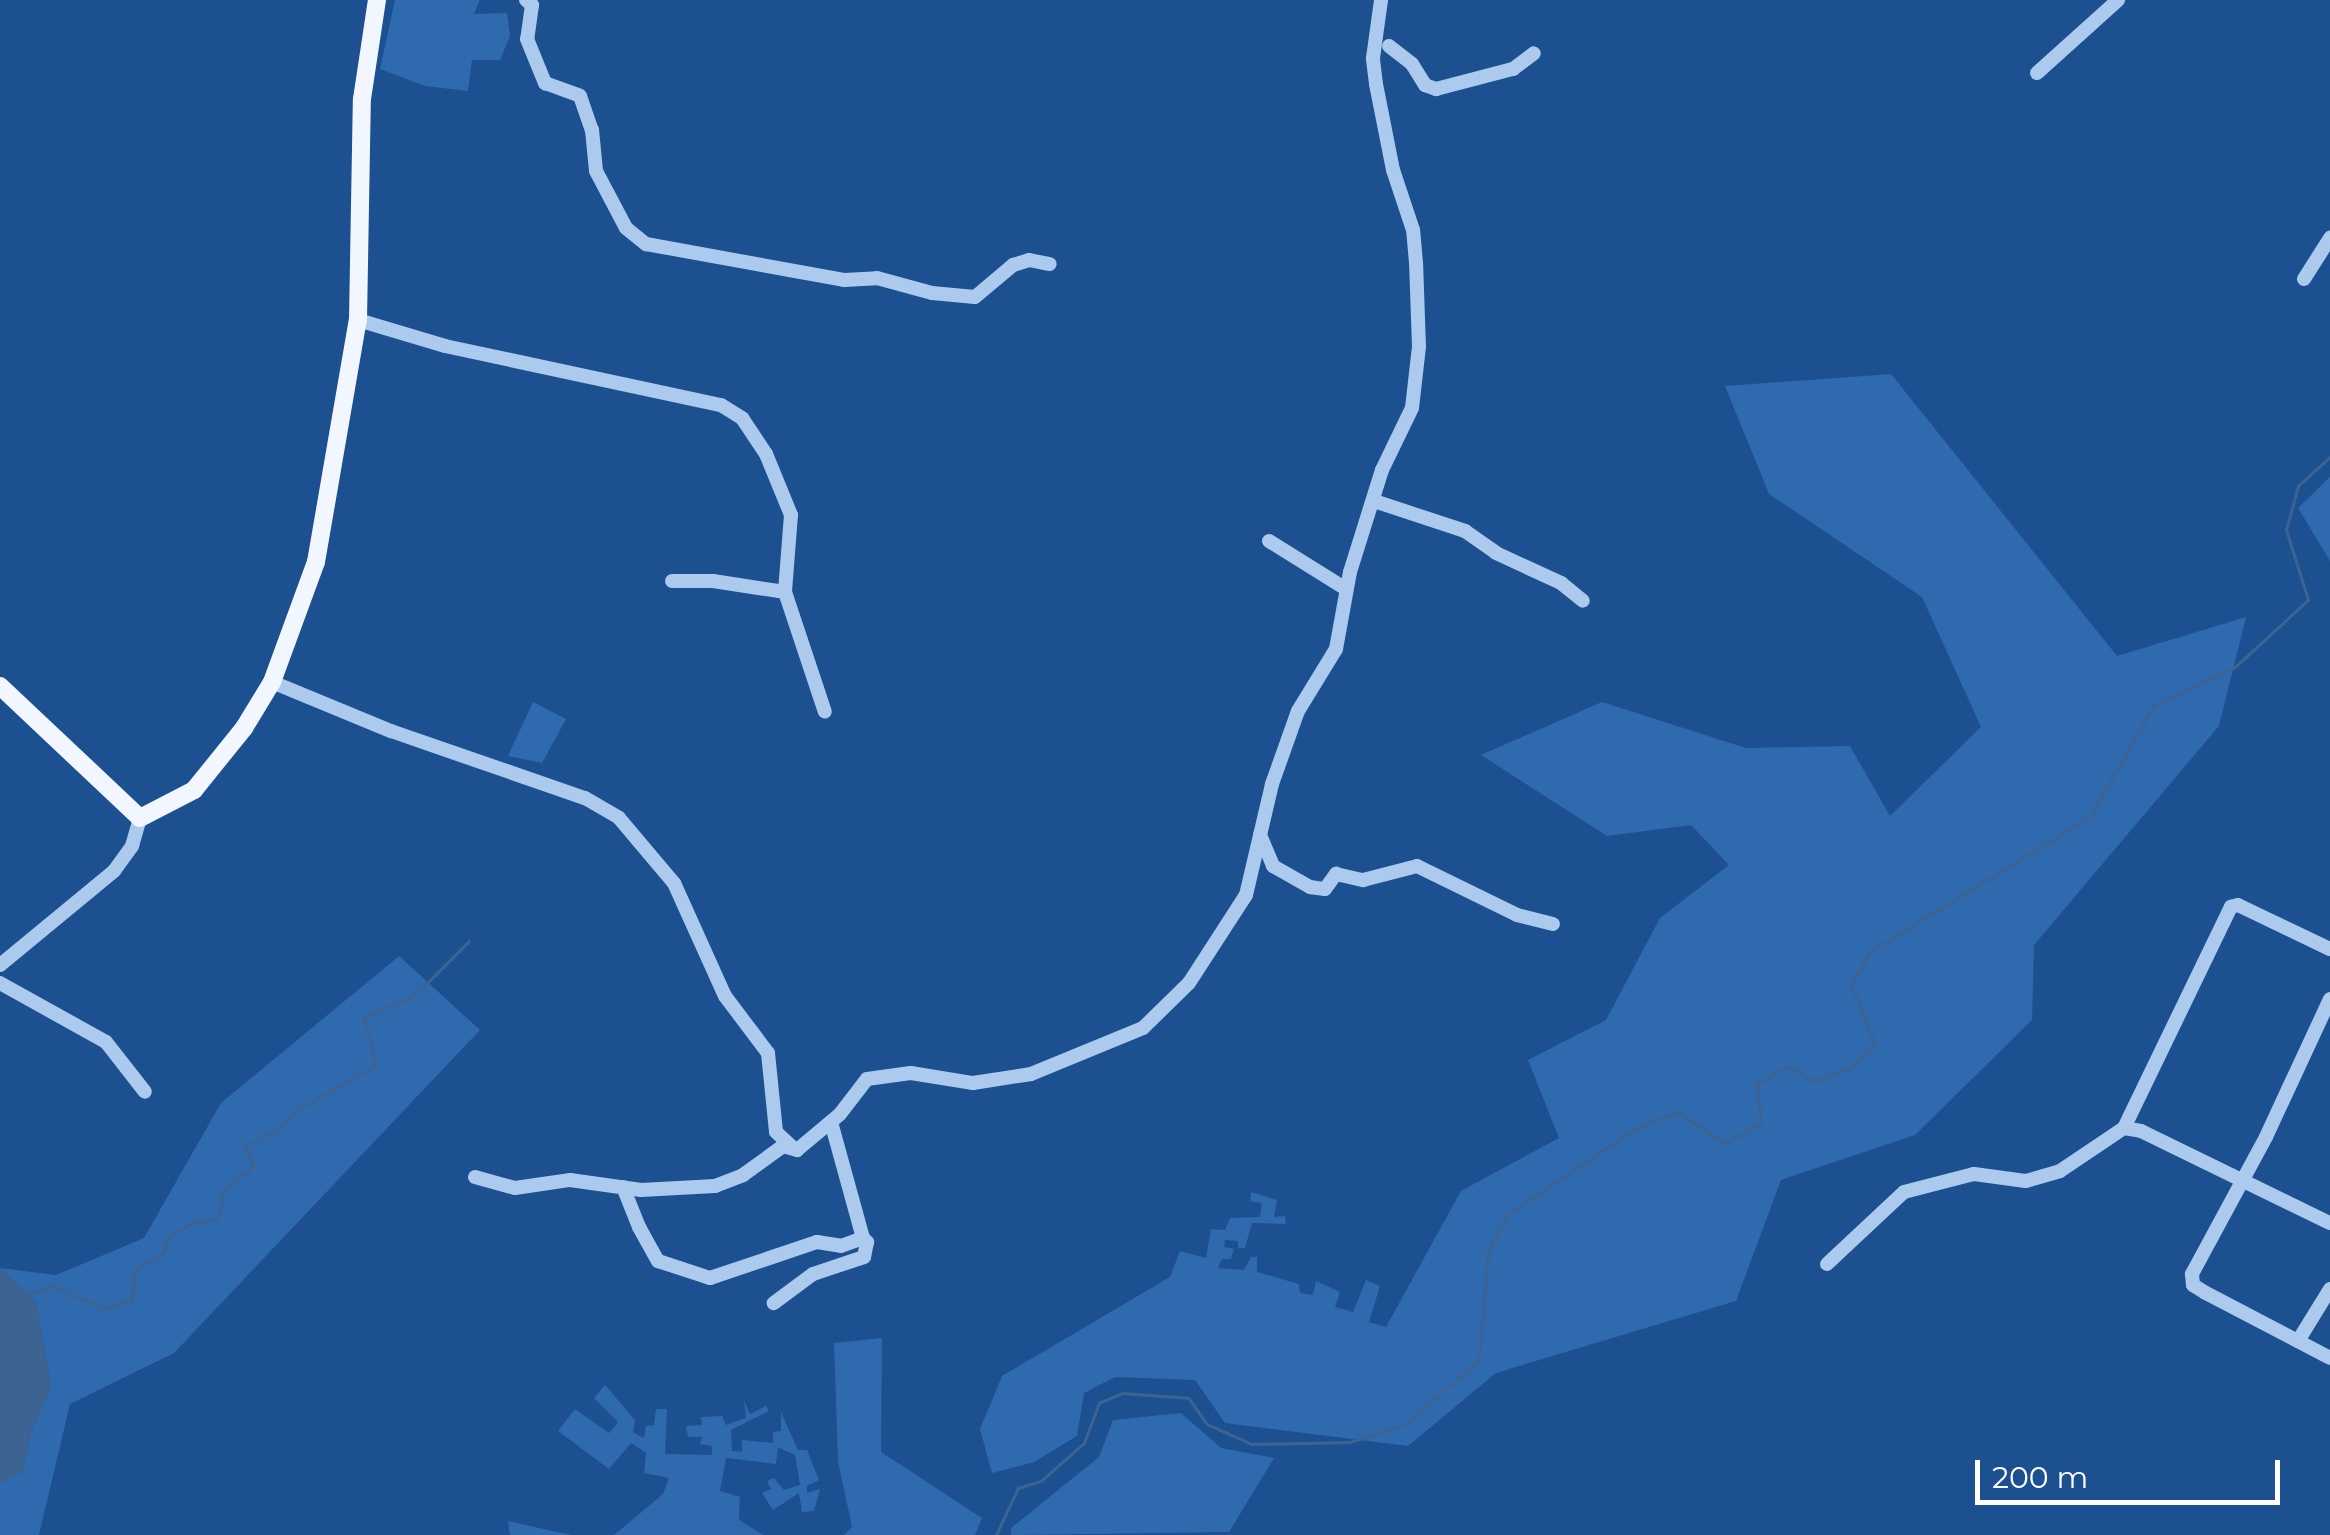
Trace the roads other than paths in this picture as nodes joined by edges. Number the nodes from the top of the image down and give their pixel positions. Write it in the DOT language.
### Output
graph roads {
  1 [pos="377,0"];
  2 [pos="526,0"];
  3 [pos="1381,0"];
  4 [pos="2118,0"];
  5 [pos="1378,18"];
  6 [pos="1389,46"];
  7 [pos="1534,54"];
  8 [pos="2037,73"];
  9 [pos="1376,84"];
  10 [pos="2330,238"];
  11 [pos="1050,264"];
  12 [pos="2304,279"];
  13 [pos="358,320"];
  14 [pos="1374,500"];
  15 [pos="1269,541"];
  16 [pos="672,581"];
  17 [pos="1346,589"];
  18 [pos="785,592"];
  19 [pos="1583,601"];
  20 [pos="272,682"];
  21 [pos="0,686"];
  22 [pos="825,712"];
  23 [pos="140,818"];
  24 [pos="1258,830"];
  25 [pos="1553,924"];
  26 [pos="2330,949"];
  27 [pos="0,965"];
  28 [pos="0,984"];
  29 [pos="2330,998"];
  30 [pos="2315,1035"];
  31 [pos="2330,1040"];
  32 [pos="145,1092"];
  33 [pos="831,1122"];
  34 [pos="2124,1128"];
  35 [pos="797,1150"];
  36 [pos="475,1177"];
  37 [pos="2243,1182"];
  38 [pos="623,1187"];
  39 [pos="2330,1222"];
  40 [pos="864,1238"];
  41 [pos="1827,1264"];
  42 [pos="2330,1289"];
  43 [pos="774,1303"];
  44 [pos="2298,1341"];
  45 [pos="2330,1358"];
  1 -- 13 [label="main road"];
  2 -- 11 [label="street"];
  3 -- 5 [label="street"];
  4 -- 8 [label="street"];
  5 -- 6 [label="street"];
  5 -- 9 [label="street"];
  6 -- 7 [label="street"];
  6 -- 9 [label="street"];
  9 -- 14 [label="street"];
  10 -- 12 [label="street"];
  13 -- 18 [label="street"];
  13 -- 20 [label="main road"];
  14 -- 17 [label="street"];
  14 -- 19 [label="street"];
  15 -- 17 [label="street"];
  16 -- 18 [label="street"];
  17 -- 24 [label="street"];
  18 -- 22 [label="street"];
  20 -- 23 [label="main road"];
  20 -- 35 [label="street"];
  21 -- 23 [label="main road"];
  23 -- 27 [label="street"];
  24 -- 25 [label="street"];
  24 -- 33 [label="street"];
  26 -- 34 [label="street"];
  28 -- 32 [label="street"];
  29 -- 30 [label="street"];
  30 -- 31 [label="street"];
  30 -- 37 [label="street"];
  33 -- 35 [label="street"];
  33 -- 40 [label="street"];
  34 -- 37 [label="street"];
  34 -- 41 [label="street"];
  35 -- 38 [label="street"];
  36 -- 38 [label="street"];
  37 -- 39 [label="street"];
  37 -- 44 [label="street"];
  38 -- 40 [label="street"];
  40 -- 43 [label="street"];
  42 -- 44 [label="street"];
  44 -- 45 [label="street"];
}
